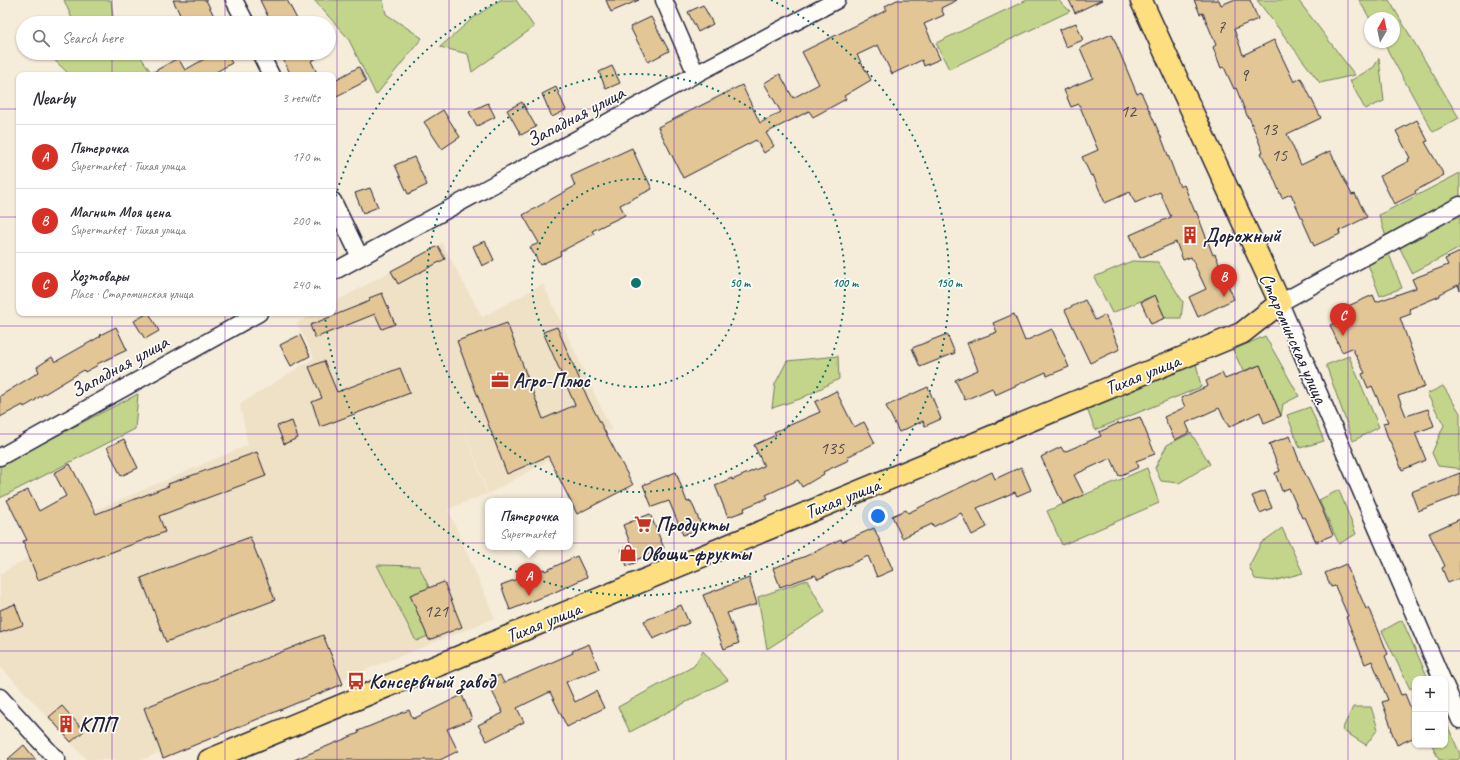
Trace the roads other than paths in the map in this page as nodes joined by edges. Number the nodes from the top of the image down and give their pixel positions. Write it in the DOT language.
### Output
graph roads {
  1 [pos="234,0"];
  2 [pos="664,0"];
  3 [pos="837,0"];
  4 [pos="1141,0"];
  5 [pos="242,16"];
  6 [pos="264,60"];
  7 [pos="270,72"];
  8 [pos="696,74"];
  9 [pos="1460,205"];
  10 [pos="336,207"];
  11 [pos="360,257"];
  12 [pos="336,270"];
  13 [pos="1280,303"];
  14 [pos="254,316"];
  15 [pos="0,457"];
  16 [pos="1441,676"];
  17 [pos="1448,693"];
  18 [pos="0,697"];
  19 [pos="1460,720"];
  20 [pos="57,760"];
  21 [pos="209,760"];
  1 -- 5 [label="street"];
  2 -- 8 [label="street"];
  3 -- 8 [label="street, Западная улица"];
  4 -- 13 [label="main road, Староминская улица"];
  6 -- 7 [label="street"];
  8 -- 11 [label="street, Западная улица"];
  9 -- 13 [label="street, Тихая улица"];
  10 -- 11 [label="street"];
  11 -- 12 [label="street, Западная улица"];
  13 -- 16 [label="street, Староминская улица"];
  13 -- 21 [label="main road, Тихая улица"];
  14 -- 15 [label="street, Западная улица"];
  17 -- 19 [label="street"];
  18 -- 20 [label="street"];
}
